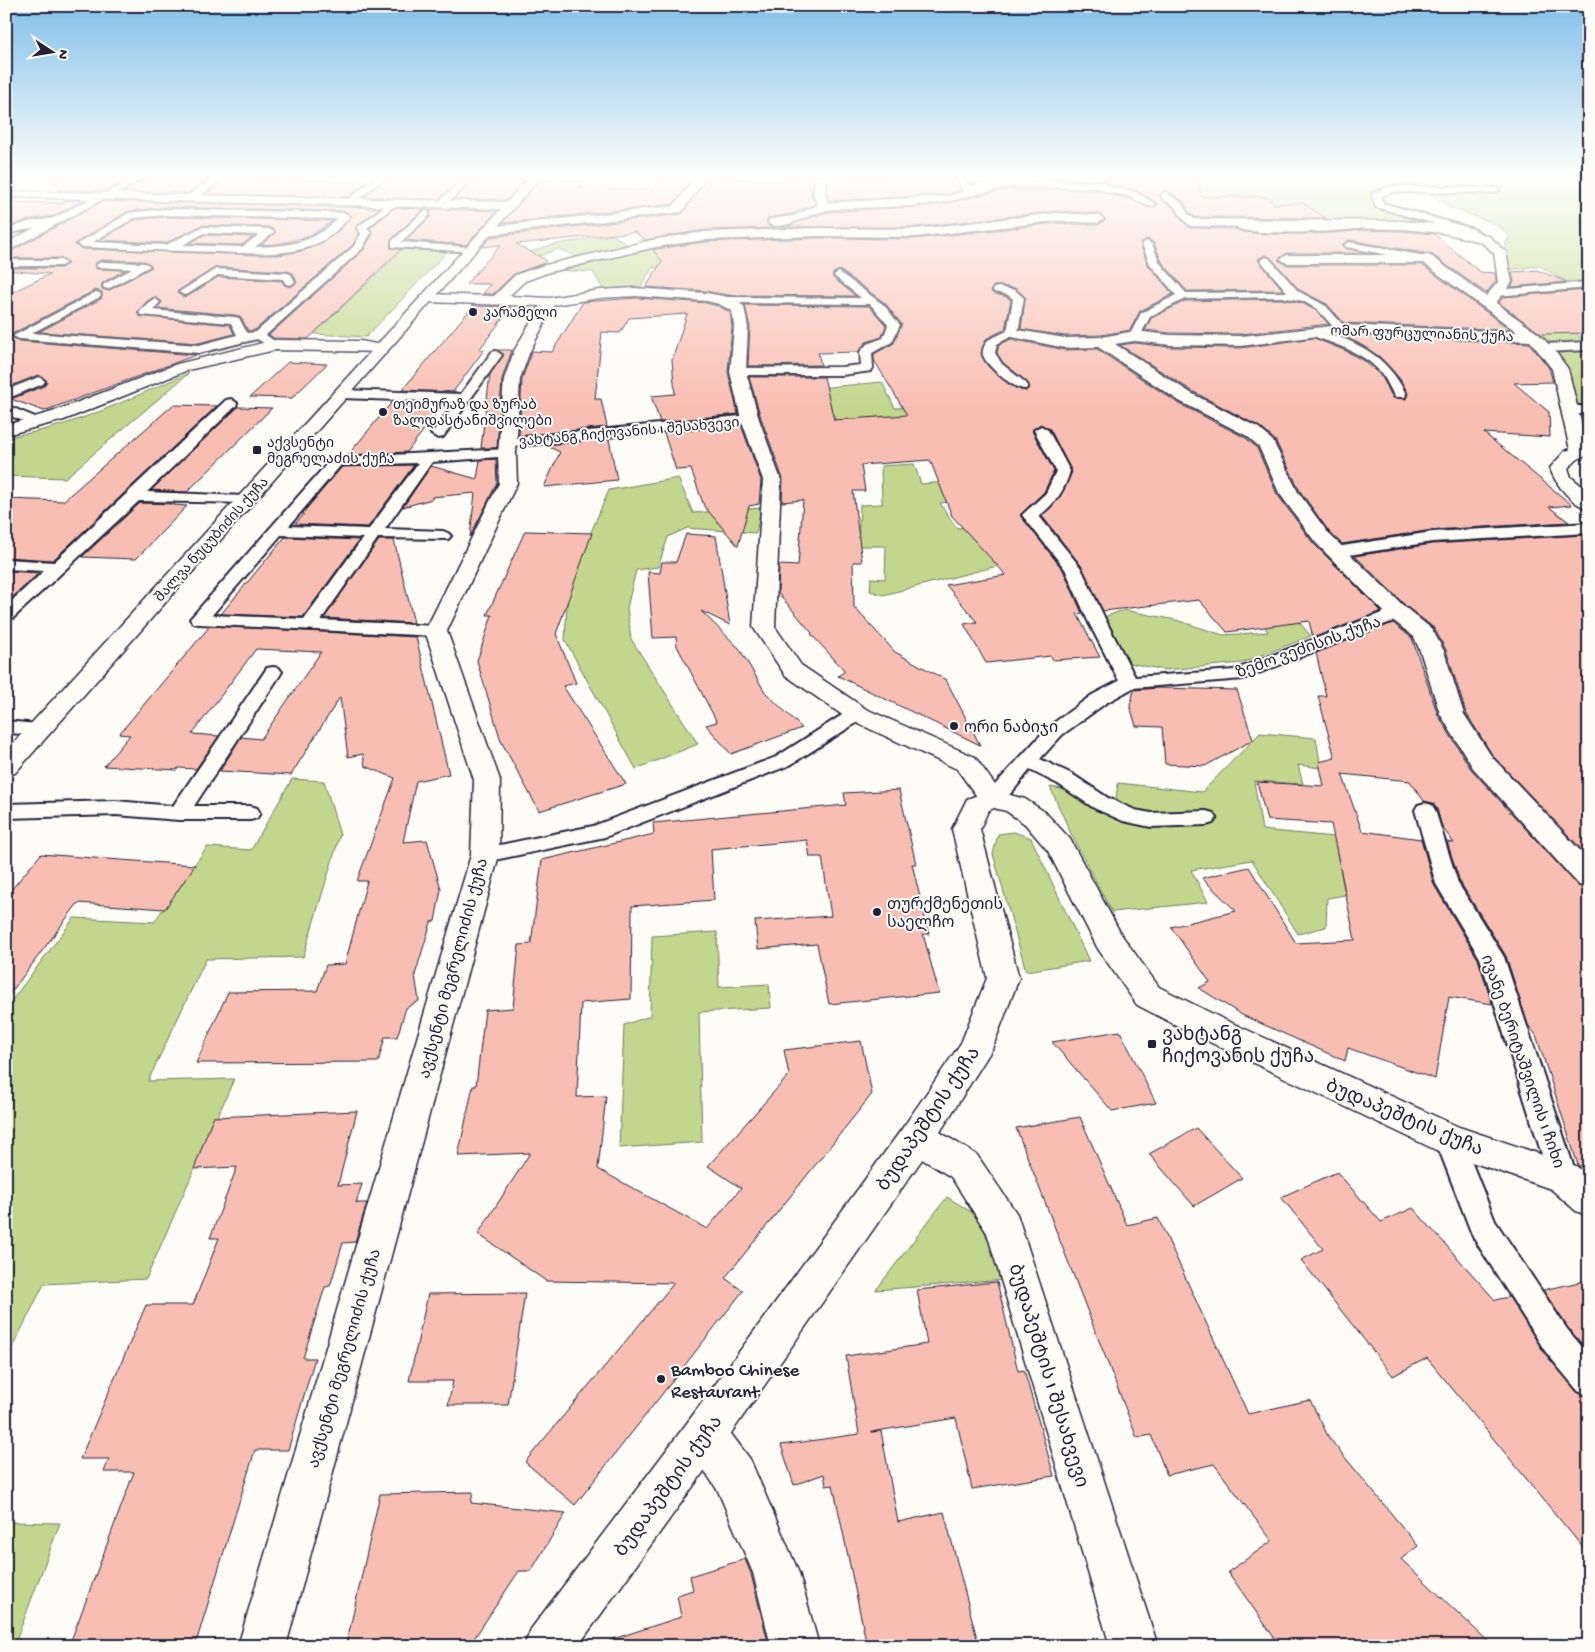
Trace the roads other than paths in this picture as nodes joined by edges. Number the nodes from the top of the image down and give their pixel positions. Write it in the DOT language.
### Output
graph roads {
  1 [pos="351,254"];
  2 [pos="466,254"];
  3 [pos="609,254"];
  4 [pos="1151,254"];
  5 [pos="1401,254"];
  6 [pos="1500,254"];
  7 [pos="1287,259"];
  8 [pos="1426,259"];
  9 [pos="1265,260"];
  10 [pos="6,263"];
  11 [pos="60,263"];
  12 [pos="101,265"];
  13 [pos="201,269"];
  14 [pos="216,272"];
  15 [pos="839,274"];
  16 [pos="290,282"];
  17 [pos="1589,285"];
  18 [pos="108,286"];
  19 [pos="998,290"];
  20 [pos="184,292"];
  21 [pos="96,295"];
  22 [pos="1183,296"];
  23 [pos="427,298"];
  24 [pos="1302,298"];
  25 [pos="1492,298"];
  26 [pos="723,300"];
  27 [pos="496,301"];
  28 [pos="873,301"];
  29 [pos="155,302"];
  30 [pos="549,302"];
  31 [pos="1341,329"];
  32 [pos="1312,332"];
  33 [pos="1012,333"];
  34 [pos="243,336"];
  35 [pos="259,336"];
  36 [pos="1135,336"];
  37 [pos="1101,342"];
  38 [pos="1539,342"];
  39 [pos="275,345"];
  40 [pos="1589,346"];
  41 [pos="381,349"];
  42 [pos="496,355"];
  43 [pos="738,372"];
  44 [pos="39,381"];
  45 [pos="1022,386"];
  46 [pos="341,394"];
  47 [pos="1400,394"];
  48 [pos="6,395"];
  49 [pos="465,398"];
  50 [pos="231,403"];
  51 [pos="6,409"];
  52 [pos="1570,409"];
  53 [pos="1589,411"];
  54 [pos="750,420"];
  55 [pos="35,422"];
  56 [pos="6,430"];
  57 [pos="1041,430"];
  58 [pos="438,434"];
  59 [pos="507,448"];
  60 [pos="1584,449"];
  61 [pos="428,458"];
  62 [pos="135,496"];
  63 [pos="245,500"];
  64 [pos="1589,503"];
  65 [pos="1589,528"];
  66 [pos="276,530"];
  67 [pos="374,534"];
  68 [pos="444,536"];
  69 [pos="1336,552"];
  70 [pos="6,564"];
  71 [pos="59,567"];
  72 [pos="1398,613"];
  73 [pos="6,615"];
  74 [pos="309,624"];
  75 [pos="436,631"];
  76 [pos="273,672"];
  77 [pos="1129,683"];
  78 [pos="857,714"];
  79 [pos="6,727"];
  80 [pos="41,728"];
  81 [pos="1027,761"];
  82 [pos="6,766"];
  83 [pos="992,799"];
  84 [pos="1424,810"];
  85 [pos="6,811"];
  86 [pos="178,813"];
  87 [pos="250,813"];
  88 [pos="1206,818"];
  89 [pos="485,854"];
  90 [pos="1589,878"];
  91 [pos="917,1137"];
  92 [pos="1449,1139"];
  93 [pos="1576,1188"];
  94 [pos="1589,1380"];
  95 [pos="705,1434"];
  96 [pos="262,1646"];
  97 [pos="548,1646"];
  98 [pos="795,1646"];
  99 [pos="1134,1646"];
  1 -- 35 [label="lane"];
  2 -- 23 [label="street, შალვა ნუცუბიძის ქუჩა"];
  3 -- 27 [label="street"];
  4 -- 22 [label="lane"];
  5 -- 8 [label="lane"];
  6 -- 25 [label="street"];
  7 -- 8 [label="street"];
  8 -- 25 [label="street"];
  9 -- 24 [label="lane"];
  10 -- 11 [label="lane"];
  12 -- 18 [label="lane"];
  13 -- 14 [label="lane"];
  14 -- 16 [label="lane"];
  14 -- 20 [label="lane"];
  15 -- 28 [label="lane"];
  17 -- 25 [label="lane"];
  19 -- 33 [label="lane"];
  21 -- 34 [label="lane"];
  22 -- 24 [label="lane"];
  22 -- 36 [label="lane"];
  23 -- 27 [label="street"];
  23 -- 41 [label="street, შალვა ნუცუბიძის ქუჩა"];
  24 -- 31 [label="lane"];
  25 -- 38 [label="street"];
  26 -- 28 [label="lane"];
  26 -- 30 [label="street"];
  26 -- 43 [label="street"];
  27 -- 30 [label="street"];
  28 -- 43 [label="lane"];
  29 -- 34 [label="lane"];
  30 -- 59 [label="street"];
  31 -- 32 [label="street, ომარ ფურცულიანის ქუჩა"];
  31 -- 38 [label="street, ომარ ფურცულიანის ქუჩა"];
  32 -- 36 [label="street, ომარ ფურცულიანის ქუჩა"];
  32 -- 47 [label="lane"];
  33 -- 37 [label="street, ომარ ფურცულიანის ქუჩა"];
  33 -- 45 [label="lane"];
  34 -- 35 [label="lane"];
  35 -- 39 [label="lane"];
  36 -- 37 [label="street, ომარ ფურცულიანის ქუჩა"];
  37 -- 69 [label="street"];
  38 -- 40 [label="lane"];
  38 -- 52 [label="street"];
  39 -- 41 [label="street"];
  39 -- 55 [label="street"];
  41 -- 46 [label="street, შალვა ნუცუბიძის ქუჩა"];
  42 -- 49 [label="lane"];
  43 -- 54 [label="street"];
  44 -- 48 [label="lane"];
  46 -- 49 [label="lane"];
  46 -- 63 [label="street, შალვა ნუცუბიძის ქუჩა"];
  49 -- 58 [label="lane"];
  50 -- 62 [label="lane"];
  51 -- 55 [label="lane"];
  52 -- 53 [label="lane"];
  52 -- 60 [label="street"];
  54 -- 59 [label="lane, ვახტანგ ჩიქოვანის I შესახვევი"];
  54 -- 78 [label="street"];
  55 -- 56 [label="street"];
  57 -- 77 [label="lane"];
  59 -- 61 [label="lane, ვახტანგ ჩიქოვანის I შესახვევი"];
  59 -- 75 [label="street"];
  60 -- 64 [label="street"];
  61 -- 66 [label="lane, ვახტანგ ჩიქოვანის I შესახვევი"];
  61 -- 67 [label="lane"];
  62 -- 63 [label="lane"];
  62 -- 71 [label="lane"];
  63 -- 80 [label="street, შალვა ნუცუბიძის ქუჩა"];
  65 -- 69 [label="lane"];
  66 -- 67 [label="lane"];
  66 -- 74 [label="lane"];
  67 -- 68 [label="lane"];
  67 -- 74 [label="lane"];
  69 -- 72 [label="street"];
  70 -- 71 [label="lane"];
  71 -- 73 [label="lane"];
  72 -- 77 [label="lane, ზემო ვეძისის ქუჩა"];
  72 -- 90 [label="street"];
  74 -- 75 [label="lane"];
  75 -- 89 [label="street, ავქსენტი მეგრელიძის ქუჩა"];
  76 -- 86 [label="lane"];
  77 -- 81 [label="lane, ზემო ვეძისის ქუჩა"];
  78 -- 83 [label="street"];
  78 -- 89 [label="lane"];
  79 -- 80 [label="lane"];
  80 -- 82 [label="street, შალვა ნუცუბიძის ქუჩა"];
  81 -- 83 [label="lane, ზემო ვეძისის ქუჩა"];
  81 -- 88 [label="lane"];
  83 -- 91 [label="street, ბუდაპეშტის ქუჩა"];
  83 -- 92 [label="street, ბუდაპეშტის ქუჩა"];
  84 -- 93 [label="lane, ივანე ბერიტაშვილის I ჩიხი"];
  85 -- 86 [label="lane"];
  86 -- 87 [label="lane"];
  89 -- 96 [label="street, ავქსენტი მეგრელიძის ქუჩა"];
  91 -- 95 [label="street, ბუდაპეშტის ქუჩა"];
  91 -- 99 [label="street, ბუდაპეშტის I შესახვევი"];
  92 -- 93 [label="street, ბუდაპეშტის ქუჩა"];
  92 -- 94 [label="lane"];
  95 -- 97 [label="street, ბუდაპეშტის ქუჩა"];
  95 -- 98 [label="street"];
}
